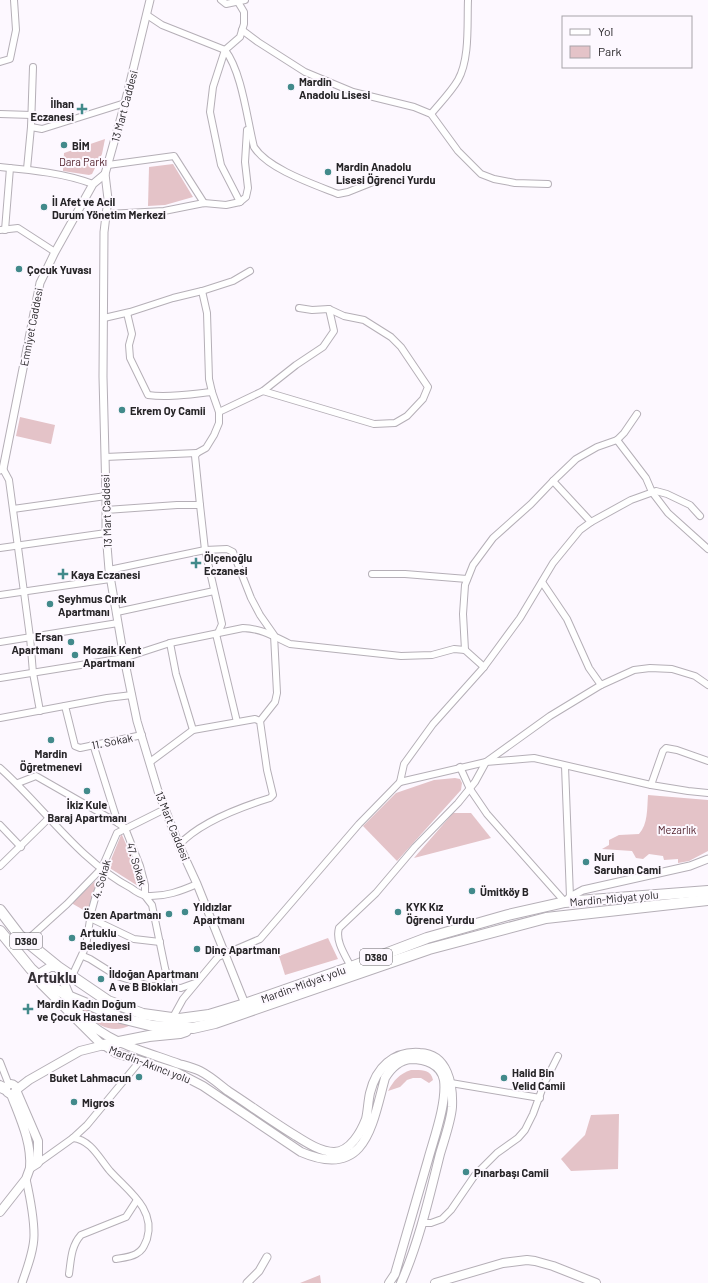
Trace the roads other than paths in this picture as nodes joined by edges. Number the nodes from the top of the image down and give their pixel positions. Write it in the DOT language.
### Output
graph roads {
  1 [pos="14,0"];
  2 [pos="150,0"];
  3 [pos="221,0"];
  4 [pos="245,0"];
  5 [pos="468,0"];
  6 [pos="238,2"];
  7 [pos="147,16"];
  8 [pos="242,30"];
  9 [pos="225,50"];
  10 [pos="0,62"];
  11 [pos="32,68"];
  12 [pos="125,103"];
  13 [pos="0,114"];
  14 [pos="430,114"];
  15 [pos="32,115"];
  16 [pos="248,123"];
  17 [pos="31,127"];
  18 [pos="108,165"];
  19 [pos="0,167"];
  20 [pos="10,168"];
  21 [pos="27,169"];
  22 [pos="105,174"];
  23 [pos="373,182"];
  24 [pos="93,184"];
  25 [pos="548,184"];
  26 [pos="240,202"];
  27 [pos="204,204"];
  28 [pos="107,214"];
  29 [pos="3,230"];
  30 [pos="55,252"];
  31 [pos="250,271"];
  32 [pos="202,291"];
  33 [pos="299,308"];
  34 [pos="329,309"];
  35 [pos="127,313"];
  36 [pos="104,318"];
  37 [pos="263,391"];
  38 [pos="212,392"];
  39 [pos="219,412"];
  40 [pos="638,414"];
  41 [pos="617,440"];
  42 [pos="196,453"];
  43 [pos="105,457"];
  44 [pos="2,470"];
  45 [pos="553,481"];
  46 [pos="652,492"];
  47 [pos="106,496"];
  48 [pos="200,505"];
  49 [pos="13,509"];
  50 [pos="106,510"];
  51 [pos="700,516"];
  52 [pos="591,522"];
  53 [pos="106,533"];
  54 [pos="18,546"];
  55 [pos="0,548"];
  56 [pos="708,549"];
  57 [pos="206,550"];
  58 [pos="109,570"];
  59 [pos="372,574"];
  60 [pos="467,578"];
  61 [pos="110,579"];
  62 [pos="542,582"];
  63 [pos="214,591"];
  64 [pos="23,592"];
  65 [pos="0,595"];
  66 [pos="117,612"];
  67 [pos="118,623"];
  68 [pos="217,633"];
  69 [pos="274,635"];
  70 [pos="30,637"];
  71 [pos="0,642"];
  72 [pos="170,643"];
  73 [pos="465,650"];
  74 [pos="124,658"];
  75 [pos="484,667"];
  76 [pos="33,673"];
  77 [pos="0,678"];
  78 [pos="601,685"];
  79 [pos="708,685"];
  80 [pos="132,695"];
  81 [pos="65,706"];
  82 [pos="40,711"];
  83 [pos="0,718"];
  84 [pos="260,721"];
  85 [pos="237,722"];
  86 [pos="193,730"];
  87 [pos="142,735"];
  88 [pos="93,744"];
  89 [pos="708,761"];
  90 [pos="150,762"];
  91 [pos="486,762"];
  92 [pos="565,766"];
  93 [pos="460,767"];
  94 [pos="0,768"];
  95 [pos="400,782"];
  96 [pos="18,784"];
  97 [pos="651,784"];
  98 [pos="470,789"];
  99 [pos="708,792"];
  100 [pos="165,809"];
  101 [pos="49,818"];
  102 [pos="118,823"];
  103 [pos="0,825"];
  104 [pos="125,828"];
  105 [pos="179,845"];
  106 [pos="21,847"];
  107 [pos="708,859"];
  108 [pos="0,866"];
  109 [pos="103,871"];
  110 [pos="197,884"];
  111 [pos="708,891"];
  112 [pos="145,896"];
  113 [pos="568,900"];
  114 [pos="708,900"];
  115 [pos="0,910"];
  116 [pos="90,918"];
  117 [pos="0,932"];
  118 [pos="26,940"];
  119 [pos="160,942"];
  120 [pos="225,954"];
  121 [pos="83,956"];
  122 [pos="58,967"];
  123 [pos="351,967"];
  124 [pos="72,976"];
  125 [pos="41,981"];
  126 [pos="194,983"];
  127 [pos="170,987"];
  128 [pos="68,996"];
  129 [pos="245,1004"];
  130 [pos="172,1019"];
  131 [pos="193,1028"];
  132 [pos="117,1042"];
  133 [pos="104,1045"];
  134 [pos="558,1056"];
  135 [pos="140,1061"];
  136 [pos="0,1062"];
  137 [pos="451,1083"];
  138 [pos="7,1089"];
  139 [pos="540,1098"];
  140 [pos="73,1138"];
  141 [pos="38,1163"];
  142 [pos="30,1168"];
  143 [pos="26,1179"];
  144 [pos="137,1200"];
  145 [pos="0,1212"];
  146 [pos="422,1223"];
  147 [pos="267,1257"];
  148 [pos="116,1259"];
  149 [pos="69,1274"];
  150 [pos="22,1283"];
  151 [pos="247,1283"];
  152 [pos="389,1283"];
  153 [pos="401,1283"];
  154 [pos="435,1283"];
  155 [pos="596,1283"];
  1 -- 10 [label="street"];
  2 -- 7 [label="street, 13 Mart Caddesi"];
  3 -- 6 [label="street"];
  4 -- 6 [label="street"];
  5 -- 14 [label="street"];
  6 -- 8 [label="street"];
  7 -- 9 [label="street"];
  7 -- 12 [label="street, 13 Mart Caddesi"];
  8 -- 9 [label="street"];
  8 -- 14 [label="street"];
  9 -- 16 [label="street"];
  9 -- 26 [label="street"];
  11 -- 15 [label="street"];
  12 -- 17 [label="street"];
  12 -- 18 [label="street, 13 Mart Caddesi"];
  13 -- 15 [label="street"];
  14 -- 25 [label="street"];
  15 -- 17 [label="street"];
  16 -- 23 [label="street"];
  16 -- 26 [label="street"];
  17 -- 21 [label="street"];
  18 -- 22 [label="street, 13 Mart Caddesi"];
  18 -- 27 [label="street"];
  19 -- 20 [label="street"];
  20 -- 21 [label="street"];
  20 -- 29 [label="street"];
  21 -- 24 [label="street"];
  22 -- 24 [label="street, Emniyet Caddesi"];
  22 -- 28 [label="street, 13 Mart Caddesi"];
  24 -- 30 [label="street, Emniyet Caddesi"];
  26 -- 27 [label="street"];
  27 -- 28 [label="street"];
  28 -- 36 [label="street, 13 Mart Caddesi"];
  29 -- 30 [label="street"];
  30 -- 44 [label="street, Emniyet Caddesi"];
  31 -- 32 [label="street"];
  32 -- 35 [label="street"];
  32 -- 38 [label="street"];
  33 -- 34 [label="street"];
  34 -- 37 [label="street"];
  34 -- 37 [label="street"];
  35 -- 36 [label="street"];
  35 -- 38 [label="street"];
  36 -- 43 [label="street, 13 Mart Caddesi"];
  37 -- 39 [label="street"];
  38 -- 39 [label="street"];
  39 -- 42 [label="street"];
  40 -- 41 [label="street"];
  41 -- 45 [label="street"];
  41 -- 46 [label="street"];
  42 -- 43 [label="street"];
  42 -- 48 [label="street"];
  43 -- 47 [label="street, 13 Mart Caddesi"];
  44 -- 49 [label="street"];
  45 -- 52 [label="street"];
  45 -- 60 [label="street"];
  46 -- 51 [label="street"];
  46 -- 52 [label="street"];
  46 -- 56 [label="street"];
  47 -- 49 [label="street"];
  47 -- 50 [label="street, 13 Mart Caddesi"];
  48 -- 50 [label="street"];
  48 -- 57 [label="street"];
  49 -- 54 [label="street"];
  50 -- 53 [label="street, 13 Mart Caddesi"];
  52 -- 62 [label="street"];
  53 -- 54 [label="street"];
  53 -- 58 [label="street, 13 Mart Caddesi"];
  54 -- 55 [label="street"];
  54 -- 64 [label="street"];
  57 -- 58 [label="street"];
  57 -- 63 [label="street"];
  57 -- 69 [label="street"];
  58 -- 61 [label="street, 13 Mart Caddesi"];
  59 -- 60 [label="street"];
  60 -- 73 [label="street"];
  61 -- 64 [label="street"];
  61 -- 66 [label="street, 13 Mart Caddesi"];
  62 -- 75 [label="street"];
  62 -- 78 [label="street"];
  63 -- 66 [label="street"];
  63 -- 68 [label="street"];
  64 -- 65 [label="street"];
  64 -- 70 [label="street"];
  66 -- 67 [label="street, 13 Mart Caddesi"];
  67 -- 70 [label="street"];
  67 -- 74 [label="street, 13 Mart Caddesi"];
  68 -- 69 [label="street"];
  68 -- 72 [label="street"];
  68 -- 85 [label="street"];
  69 -- 73 [label="street"];
  69 -- 84 [label="street"];
  70 -- 71 [label="street"];
  70 -- 76 [label="street"];
  72 -- 74 [label="street"];
  72 -- 86 [label="street"];
  73 -- 75 [label="street"];
  74 -- 76 [label="street"];
  74 -- 80 [label="street, 13 Mart Caddesi"];
  75 -- 95 [label="street"];
  76 -- 77 [label="street"];
  76 -- 82 [label="street"];
  78 -- 79 [label="street"];
  78 -- 91 [label="street"];
  80 -- 81 [label="street"];
  80 -- 87 [label="street, 13 Mart Caddesi"];
  81 -- 82 [label="street"];
  81 -- 88 [label="street, 11. Sokak"];
  82 -- 83 [label="street"];
  84 -- 85 [label="street"];
  84 -- 105 [label="street"];
  85 -- 86 [label="street"];
  86 -- 90 [label="street"];
  87 -- 88 [label="street, 11. Sokak"];
  87 -- 90 [label="street, 13 Mart Caddesi"];
  88 -- 102 [label="street"];
  89 -- 97 [label="street"];
  90 -- 100 [label="street, 13 Mart Caddesi"];
  91 -- 92 [label="street"];
  91 -- 93 [label="street"];
  91 -- 98 [label="street"];
  92 -- 97 [label="street"];
  92 -- 113 [label="street"];
  93 -- 95 [label="street"];
  93 -- 98 [label="street"];
  94 -- 96 [label="street"];
  95 -- 120 [label="street"];
  96 -- 101 [label="street"];
  96 -- 102 [label="street, 47. Sokak"];
  97 -- 99 [label="street"];
  98 -- 113 [label="street"];
  98 -- 123 [label="street"];
  100 -- 104 [label="street, 4. Sokak"];
  100 -- 105 [label="street, 13 Mart Caddesi"];
  101 -- 106 [label="street"];
  101 -- 109 [label="street"];
  102 -- 104 [label="street, 47. Sokak"];
  103 -- 106 [label="street"];
  104 -- 109 [label="street, 4. Sokak"];
  104 -- 112 [label="street, 47. Sokak"];
  105 -- 110 [label="street, 13 Mart Caddesi"];
  106 -- 108 [label="street"];
  107 -- 113 [label="street"];
  109 -- 112 [label="street"];
  109 -- 116 [label="street, 4. Sokak"];
  109 -- 118 [label="street"];
  110 -- 112 [label="street"];
  110 -- 120 [label="street, 13 Mart Caddesi"];
  111 -- 113 [label="highway, Mardin-Midyat yolu / D380"];
  112 -- 119 [label="street, 47. Sokak"];
  113 -- 123 [label="highway, Mardin-Midyat yolu / D380"];
  114 -- 131 [label="highway, Mardin-Midyat yolu / D380"];
  115 -- 118 [label="highway, Mardin-Midyat yolu / D380"];
  116 -- 119 [label="street"];
  116 -- 121 [label="street, 4. Sokak"];
  117 -- 125 [label="highway, Mardin-Midyat yolu / D380"];
  118 -- 122 [label="highway, Mardin-Midyat yolu / D380"];
  119 -- 127 [label="street, 47. Sokak"];
  120 -- 126 [label="street"];
  120 -- 129 [label="street, 13 Mart Caddesi"];
  121 -- 124 [label="street, 4. Sokak"];
  121 -- 127 [label="street"];
  122 -- 124 [label="highway, Mardin-Midyat yolu / D380"];
  122 -- 125 [label="main road"];
  122 -- 128 [label="main road, Mardin-Akıncı yolu"];
  123 -- 129 [label="highway, Mardin-Midyat yolu / D380"];
  124 -- 130 [label="highway, Mardin-Midyat yolu / D380"];
  125 -- 128 [label="highway, Mardin-Midyat yolu / D380"];
  125 -- 133 [label="main road, Mardin-Akıncı yolu"];
  126 -- 127 [label="street"];
  126 -- 130 [label="street"];
  128 -- 131 [label="highway, Mardin-Midyat yolu / D380"];
  128 -- 132 [label="main road, Mardin-Akıncı yolu"];
  129 -- 130 [label="highway, Mardin-Midyat yolu / D380"];
  131 -- 132 [label="highway"];
  132 -- 133 [label="highway"];
  132 -- 137 [label="main road, Mardin-Akıncı yolu"];
  133 -- 135 [label="main road, Mardin-Akıncı yolu"];
  133 -- 138 [label="main road"];
  134 -- 139 [label="street"];
  135 -- 140 [label="street"];
  135 -- 152 [label="main road, Mardin-Akıncı yolu"];
  136 -- 138 [label="street"];
  137 -- 139 [label="street"];
  137 -- 146 [label="main road, Mardin-Akıncı yolu"];
  138 -- 141 [label="main road"];
  138 -- 142 [label="main road"];
  139 -- 146 [label="street"];
  140 -- 141 [label="street"];
  140 -- 144 [label="street"];
  141 -- 142 [label="main road"];
  142 -- 143 [label="main road"];
  143 -- 145 [label="main road"];
  143 -- 150 [label="street"];
  144 -- 148 [label="street"];
  144 -- 149 [label="street"];
  146 -- 153 [label="main road, Mardin-Akıncı yolu"];
  147 -- 151 [label="street"];
  154 -- 155 [label="main road"];
}
